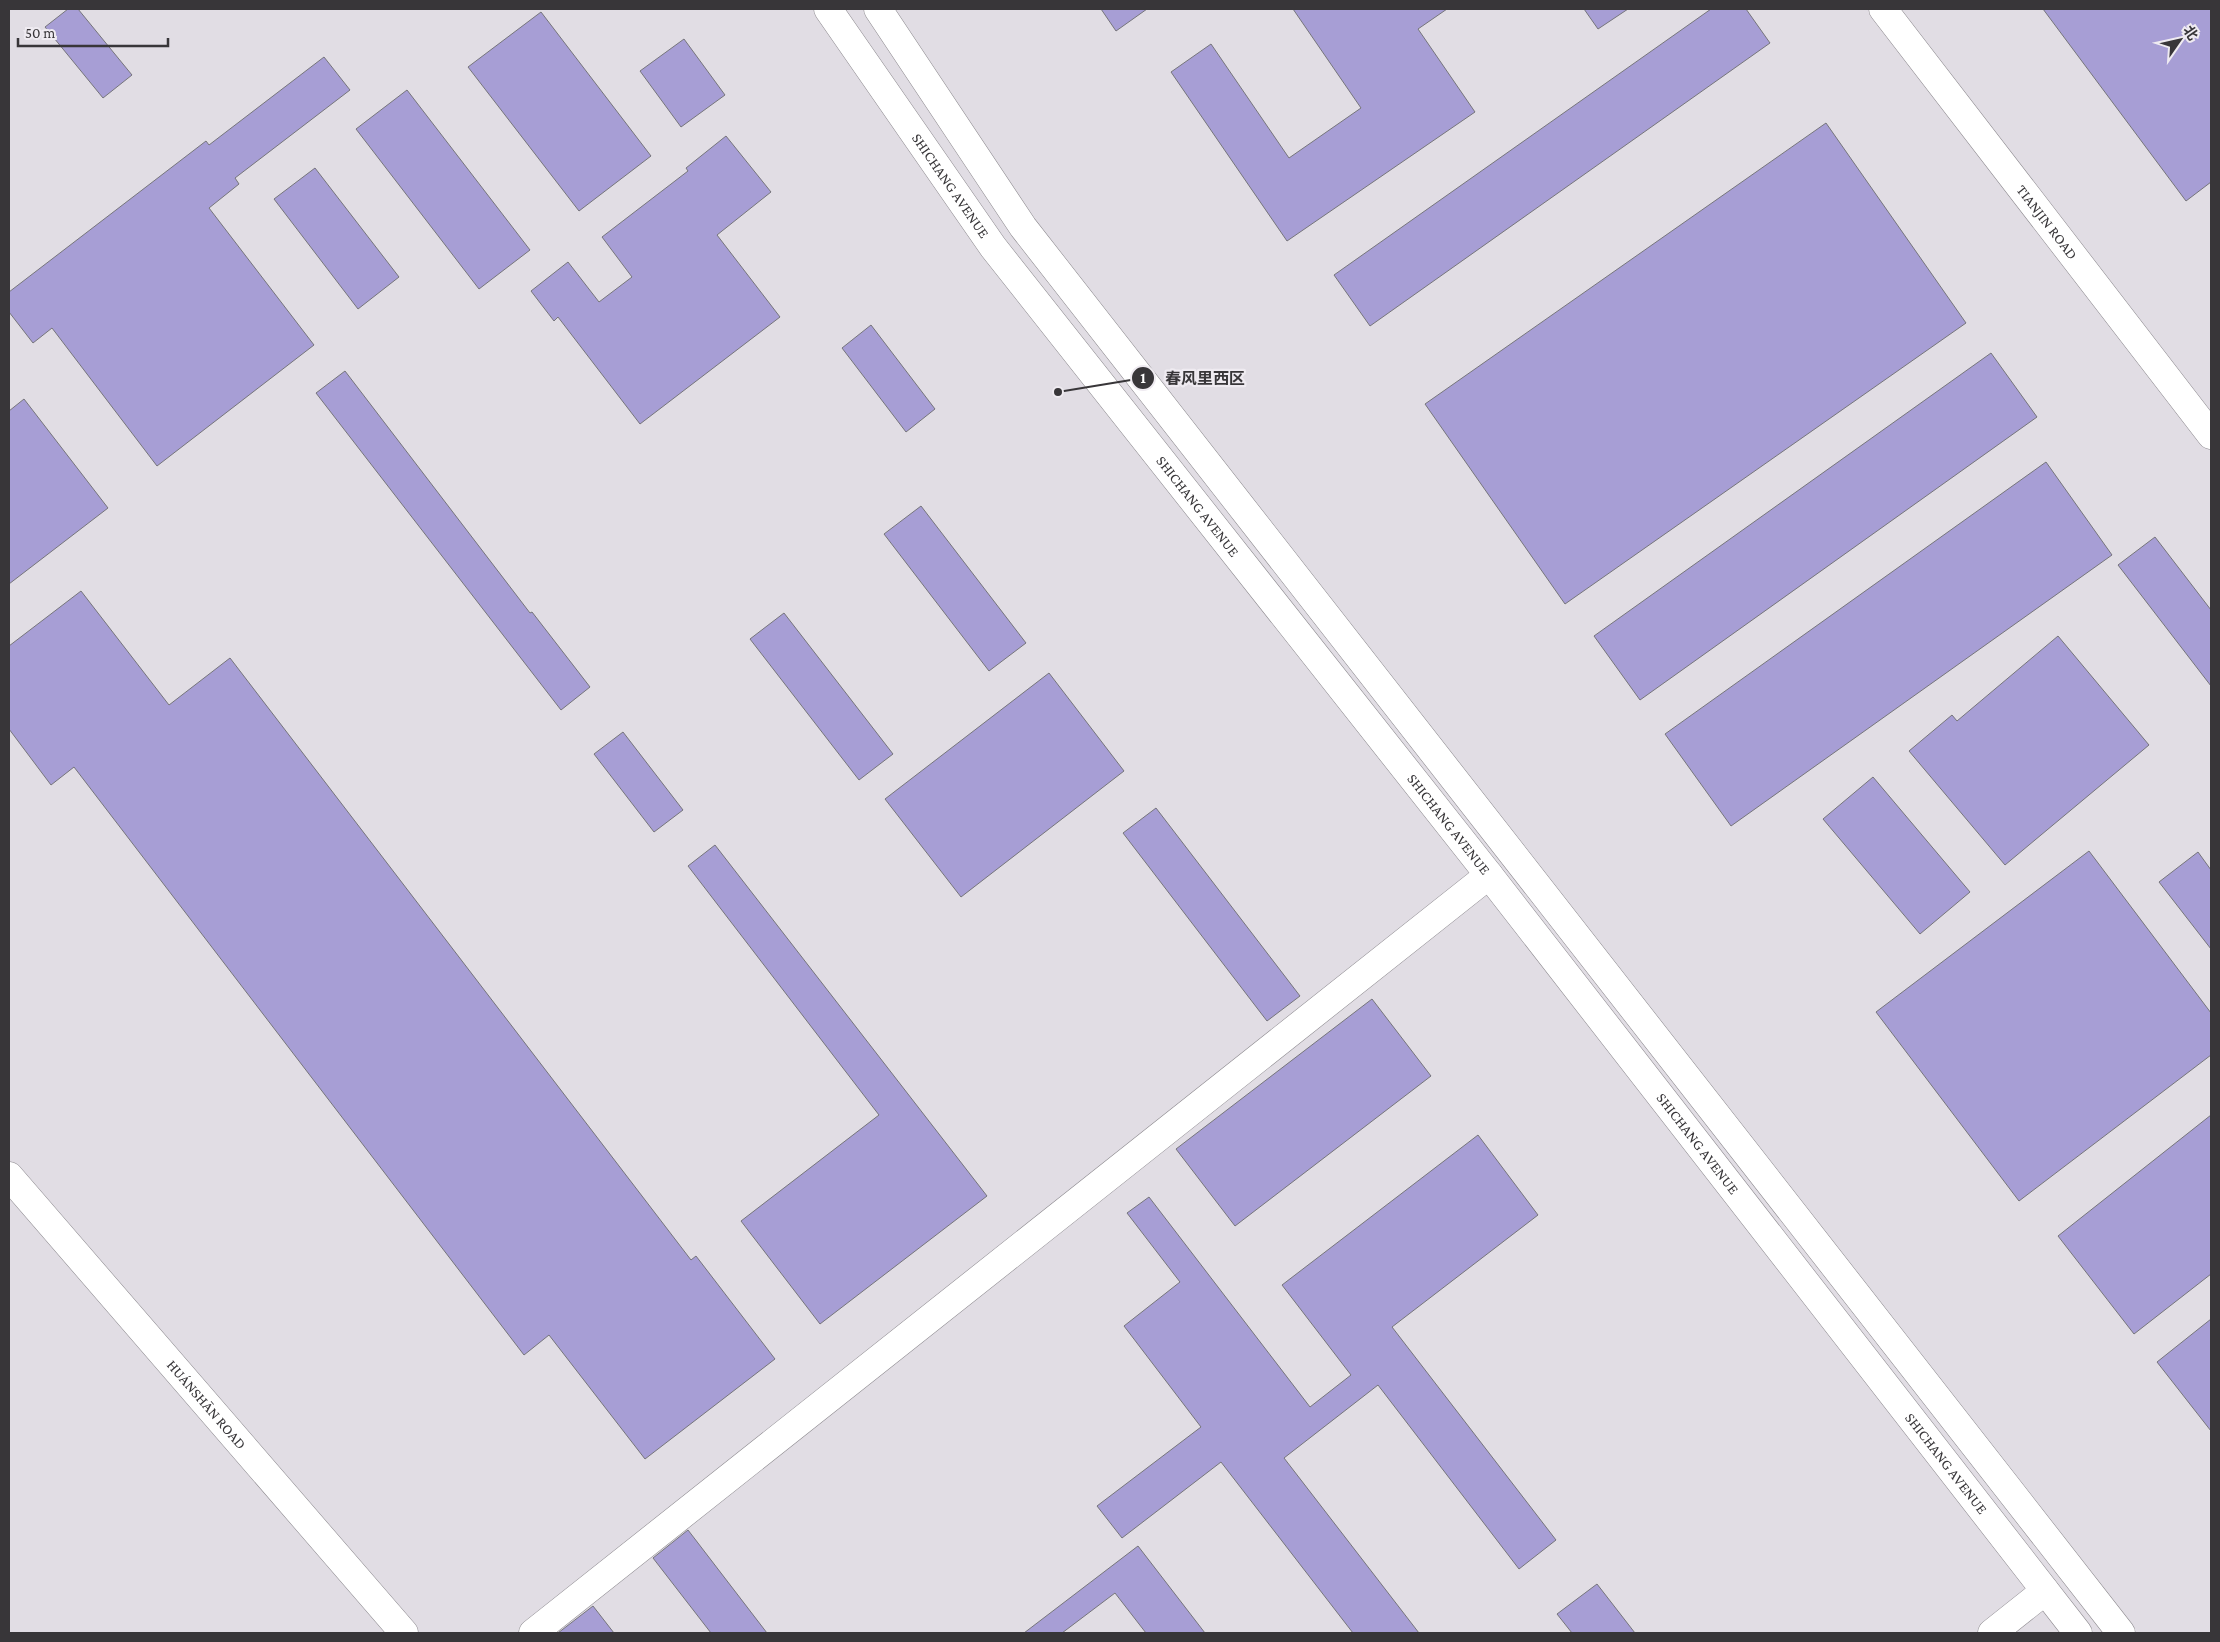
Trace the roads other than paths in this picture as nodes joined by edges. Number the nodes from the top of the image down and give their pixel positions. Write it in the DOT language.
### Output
graph roads {
  1 [pos="828,9"];
  2 [pos="878,9"];
  3 [pos="1883,9"];
  4 [pos="2211,435"];
  5 [pos="1489,875"];
  6 [pos="9,1176"];
  7 [pos="2045,1592"];
  8 [pos="404,1633"];
  9 [pos="533,1633"];
  10 [pos="1992,1633"];
  11 [pos="2078,1633"];
  12 [pos="2121,1633"];
  1 -- 5 [label="main road, SHICHANG AVENUE"];
  2 -- 12 [label="main road"];
  3 -- 4 [label="main road, TIANJIN ROAD"];
  5 -- 7 [label="main road, SHICHANG AVENUE"];
  5 -- 9 [label="main road"];
  6 -- 8 [label="main road, HUÁNSHĀN ROAD"];
  7 -- 10 [label="main road"];
  7 -- 11 [label="main road, SHICHANG AVENUE"];
}
